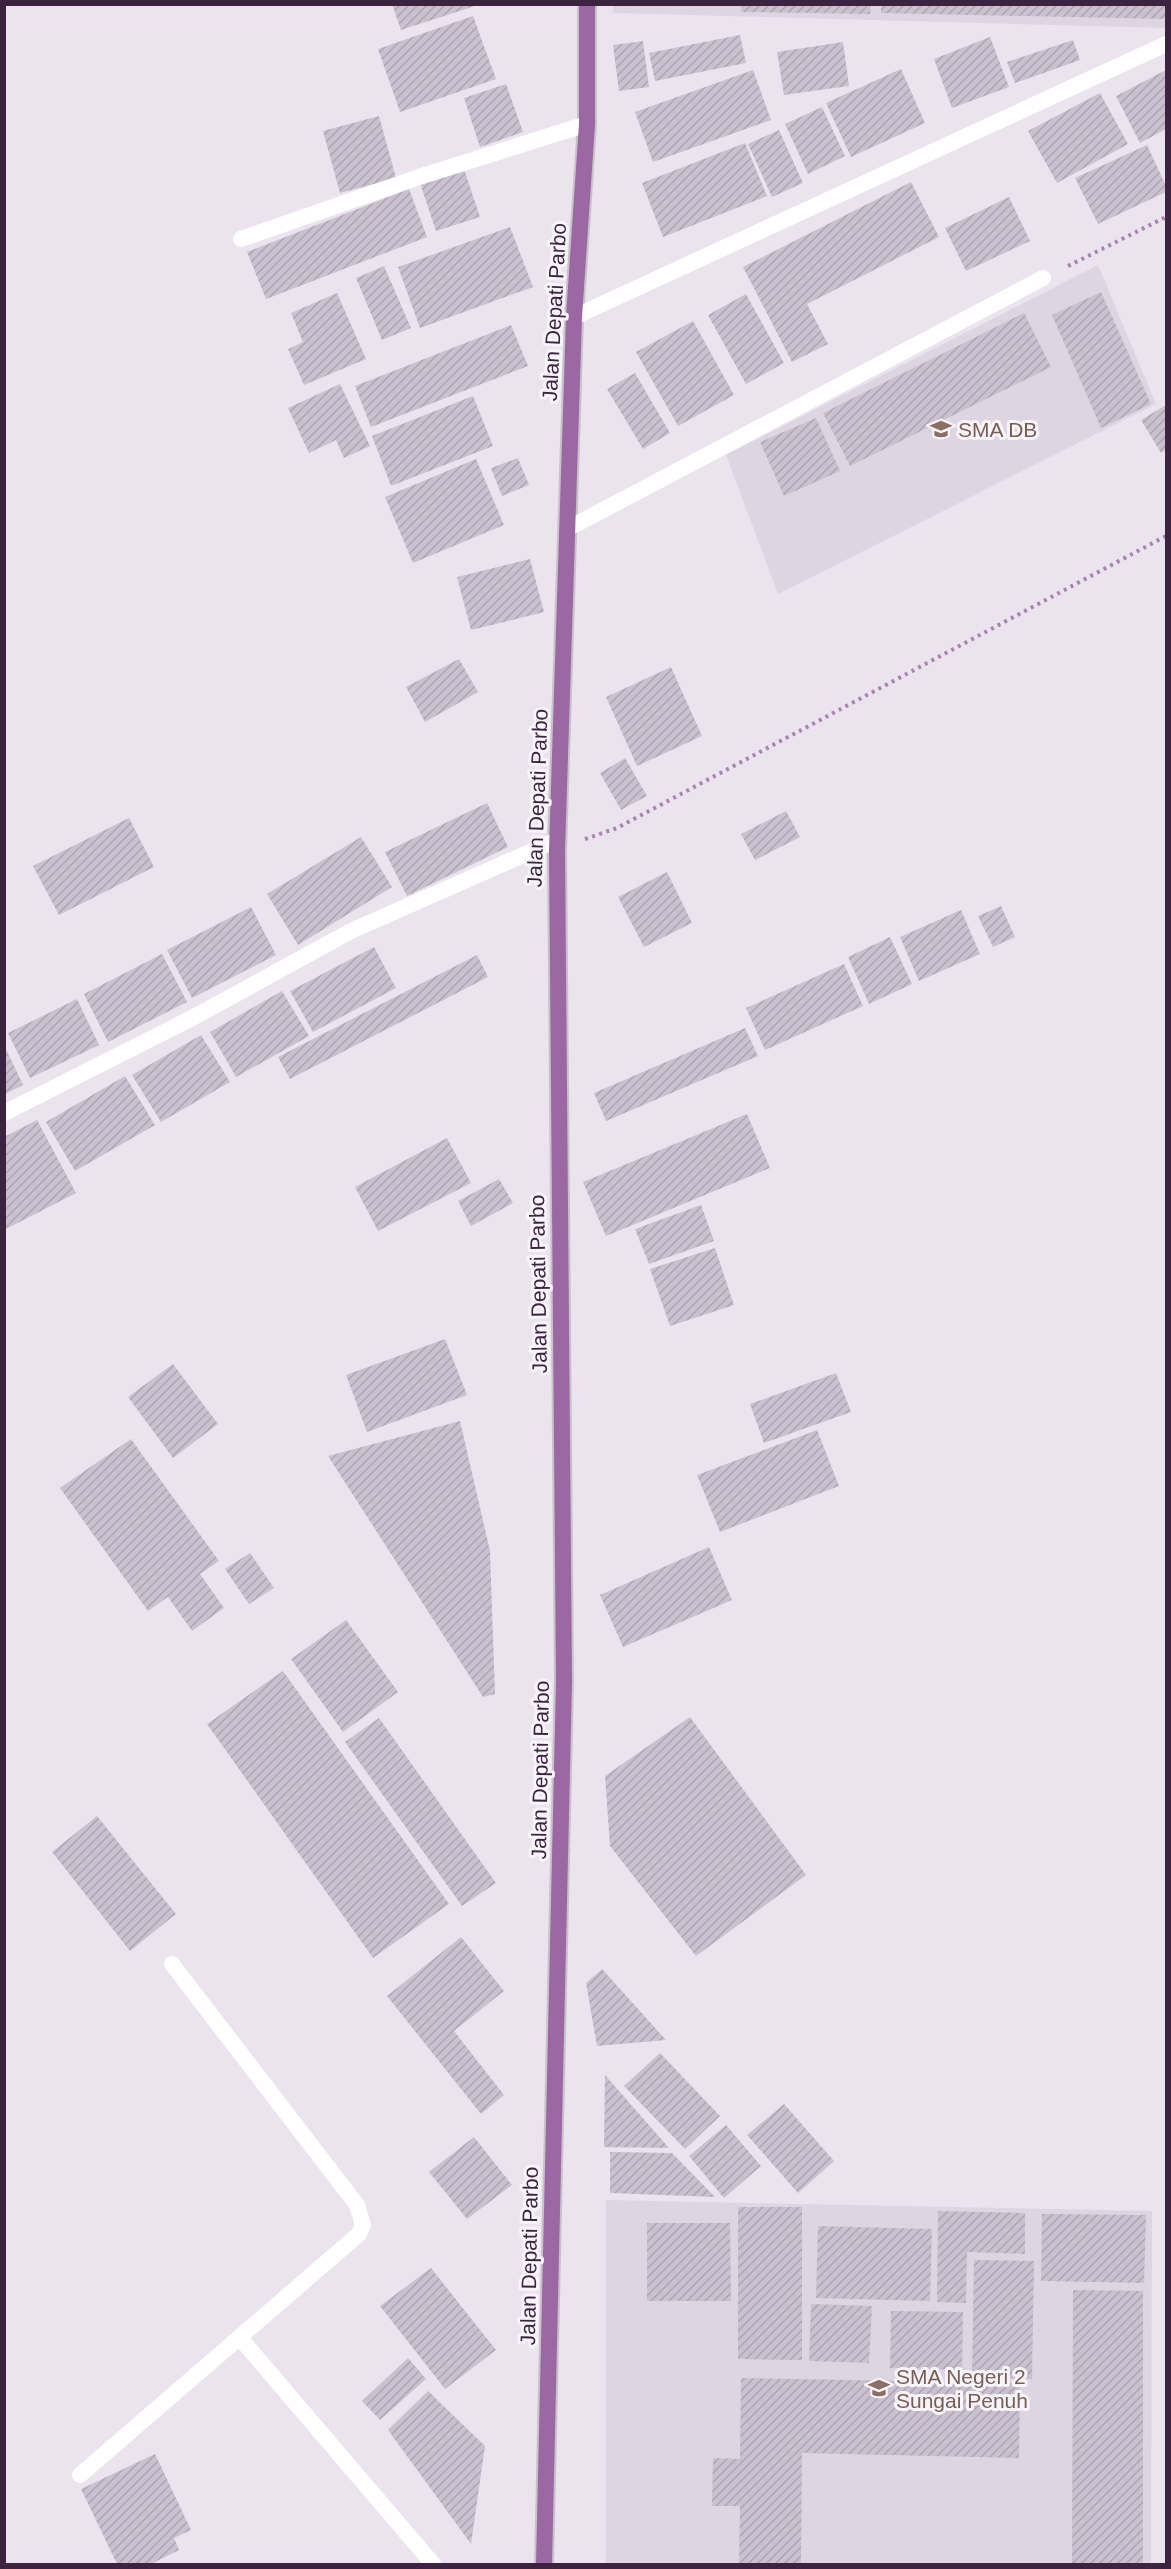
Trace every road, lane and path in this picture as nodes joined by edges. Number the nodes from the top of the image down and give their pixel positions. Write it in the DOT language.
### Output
graph roads {
  1 [pos="587,4"];
  2 [pos="1167,44"];
  3 [pos="587,124"];
  4 [pos="1167,217"];
  5 [pos="241,239"];
  6 [pos="1043,278"];
  7 [pos="574,318"];
  8 [pos="569,528"];
  9 [pos="1167,536"];
  10 [pos="557,845"];
  11 [pos="4,1113"];
  12 [pos="172,1964"];
  13 [pos="240,2338"];
  14 [pos="80,2475"];
  15 [pos="433,2565"];
  16 [pos="544,2565"];
  1 -- 3 [label="main road, Jalan Depati Parbo"];
  2 -- 7 [label="street"];
  3 -- 5 [label="street"];
  3 -- 7 [label="main road, Jalan Depati Parbo"];
  4 -- 6 [label="path"];
  6 -- 8 [label="street"];
  7 -- 8 [label="main road, Jalan Depati Parbo"];
  8 -- 10 [label="main road, Jalan Depati Parbo"];
  9 -- 10 [label="path"];
  10 -- 11 [label="street"];
  10 -- 16 [label="main road, Jalan Depati Parbo"];
  12 -- 13 [label="street"];
  13 -- 14 [label="street"];
  13 -- 15 [label="street"];
}
